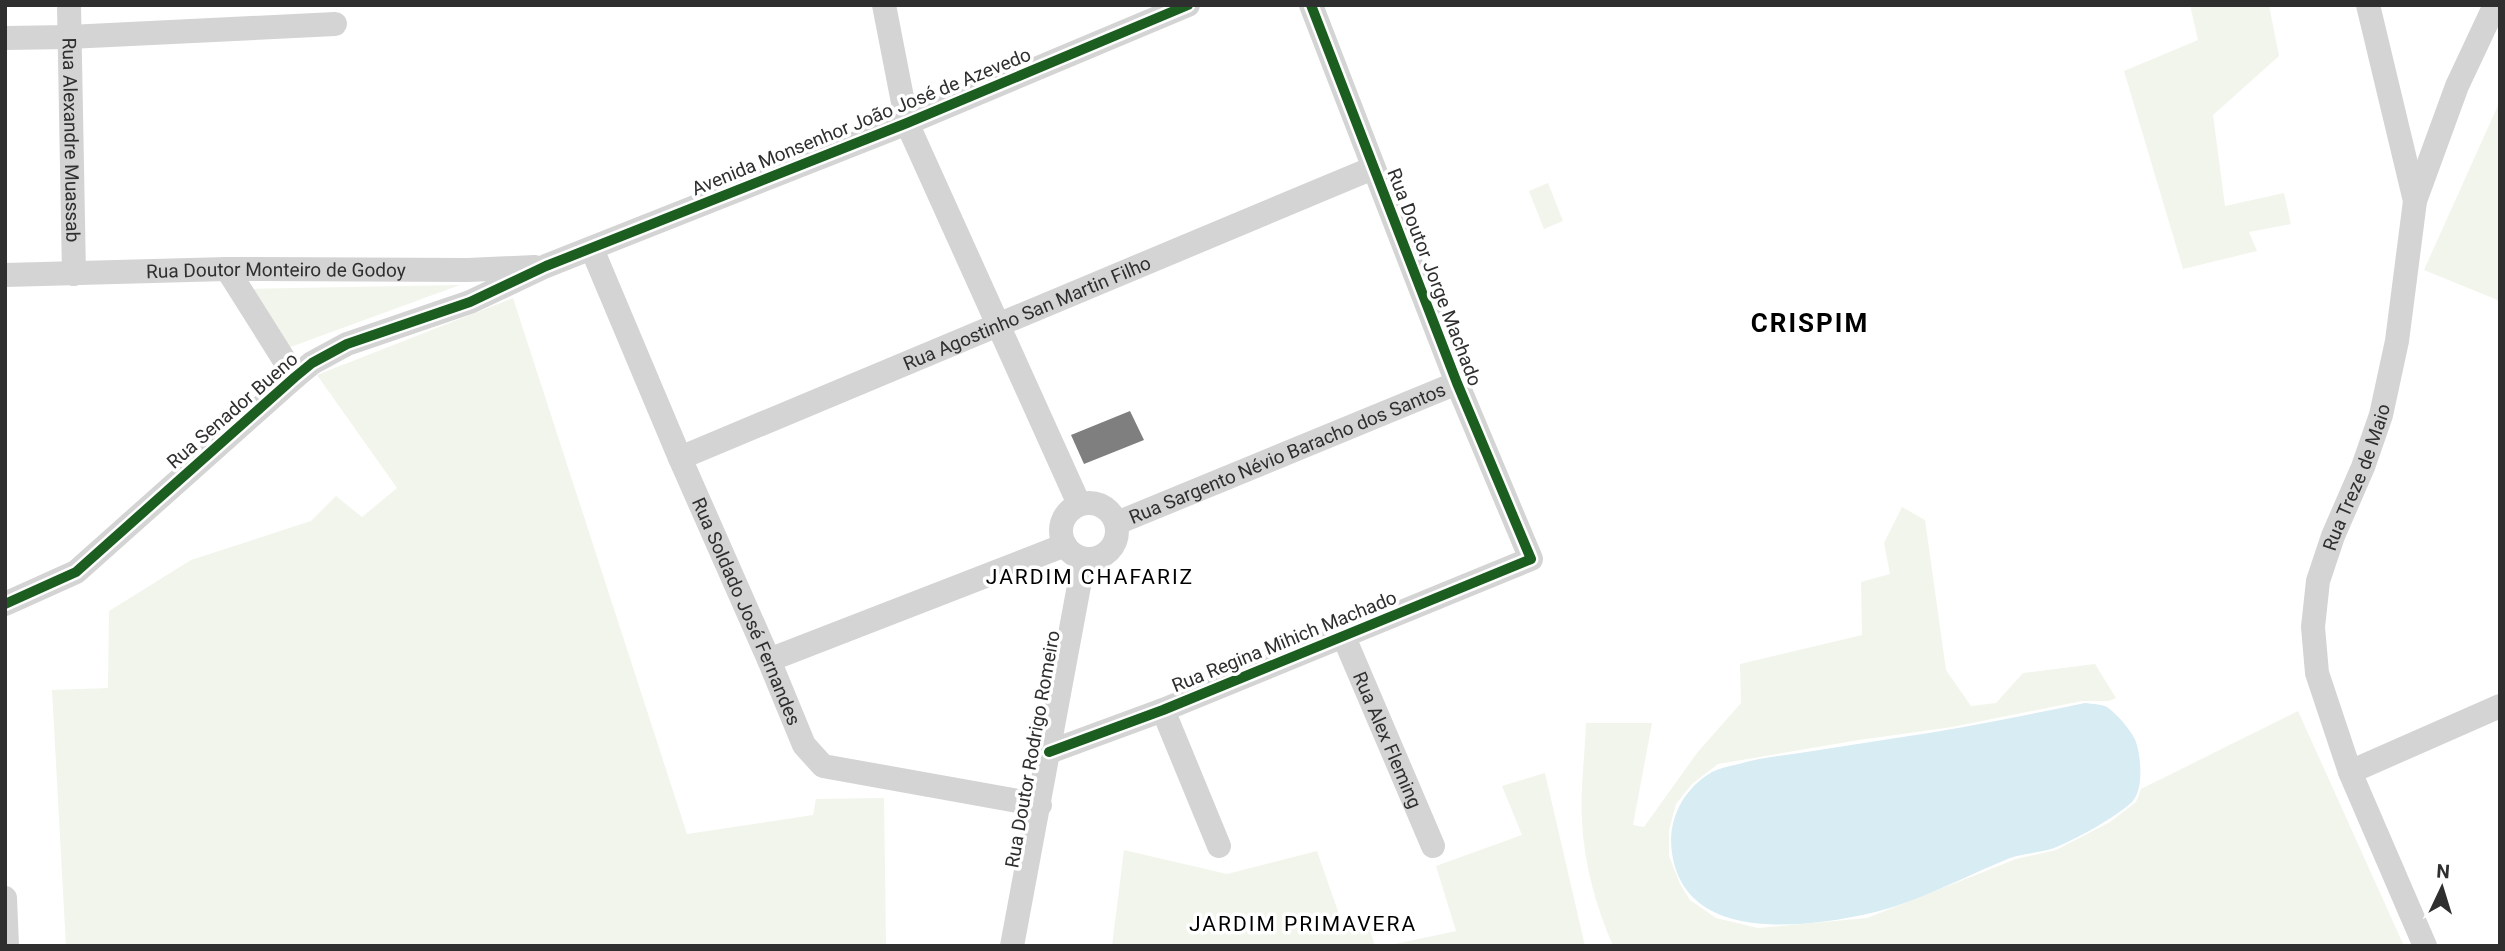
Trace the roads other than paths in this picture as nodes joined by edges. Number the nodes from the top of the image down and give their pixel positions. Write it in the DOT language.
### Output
graph roads {
  1 [pos="69,5"];
  2 [pos="884,5"];
  3 [pos="1188,5"];
  4 [pos="1311,5"];
  5 [pos="2368,5"];
  6 [pos="2496,5"];
  7 [pos="335,23"];
  8 [pos="69,37"];
  9 [pos="5,38"];
  10 [pos="908,123"];
  11 [pos="1373,168"];
  12 [pos="2415,201"];
  13 [pos="593,248"];
  14 [pos="546,266"];
  15 [pos="227,269"];
  16 [pos="468,270"];
  17 [pos="74,274"];
  18 [pos="5,275"];
  19 [pos="470,302"];
  20 [pos="999,325"];
  21 [pos="295,377"];
  22 [pos="1457,383"];
  23 [pos="680,458"];
  24 [pos="1079,503"];
  25 [pos="1117,523"];
  26 [pos="1074,552"];
  27 [pos="1531,559"];
  28 [pos="5,604"];
  29 [pos="1343,635"];
  30 [pos="769,660"];
  31 [pos="2500,706"];
  32 [pos="1163,710"];
  33 [pos="1049,752"];
  34 [pos="2350,772"];
  35 [pos="1040,805"];
  36 [pos="1219,846"];
  37 [pos="1433,846"];
  38 [pos="5,898"];
  39 [pos="7,946"];
  40 [pos="1012,946"];
  41 [pos="2425,946"];
  1 -- 8 [label="street, Rua Alexandre Muassab"];
  2 -- 10 [label="street"];
  3 -- 10 [label="street, Avenida Monsenhor João José de Azevedo"];
  4 -- 11 [label="street, Rua Doutor Jorge Machado"];
  5 -- 12 [label="street"];
  6 -- 12 [label="street, Rua Treze de Maio"];
  7 -- 8 [label="street"];
  8 -- 9 [label="street"];
  8 -- 17 [label="street, Rua Alexandre Muassab"];
  10 -- 13 [label="street, Avenida Monsenhor João José de Azevedo"];
  10 -- 20 [label="street"];
  11 -- 20 [label="street, Rua Agostinho San Martin Filho"];
  11 -- 22 [label="street, Rua Doutor Jorge Machado"];
  12 -- 34 [label="street, Rua Treze de Maio"];
  13 -- 14 [label="street, Avenida Monsenhor João José de Azevedo"];
  13 -- 23 [label="street, Rua Soldado José Fernandes"];
  14 -- 16 [label="street, Rua Doutor Monteiro de Godoy"];
  14 -- 19 [label="street, Rua Senador Bueno"];
  15 -- 16 [label="street, Rua Doutor Monteiro de Godoy"];
  15 -- 17 [label="street, Rua Doutor Monteiro de Godoy"];
  15 -- 21 [label="street"];
  16 -- 19 [label="street"];
  17 -- 18 [label="street, Rua Doutor Monteiro de Godoy"];
  19 -- 21 [label="street, Rua Senador Bueno"];
  20 -- 23 [label="street, Rua Agostinho San Martin Filho"];
  20 -- 24 [label="street"];
  21 -- 28 [label="street, Rua Senador Bueno"];
  22 -- 25 [label="street, Rua Sargento Névio Baracho dos Santos"];
  22 -- 27 [label="street, Rua Doutor Jorge Machado"];
  23 -- 30 [label="street, Rua Soldado José Fernandes"];
  24 -- 25 [label="street"];
  24 -- 26 [label="street"];
  25 -- 26 [label="street"];
  26 -- 30 [label="street"];
  26 -- 33 [label="street, Rua Doutor Rodrigo Romeiro"];
  27 -- 29 [label="street, Rua Regina Mihich Machado"];
  29 -- 32 [label="street, Rua Regina Mihich Machado"];
  29 -- 37 [label="street, Rua Alex Fleming"];
  30 -- 35 [label="street, Rua Soldado José Fernandes"];
  31 -- 34 [label="street"];
  32 -- 33 [label="street, Rua Regina Mihich Machado"];
  32 -- 36 [label="street"];
  33 -- 35 [label="street, Rua Doutor Rodrigo Romeiro"];
  34 -- 41 [label="street, Rua Treze de Maio"];
  35 -- 40 [label="street, Rua Doutor Rodrigo Romeiro"];
  38 -- 39 [label="street"];
}
